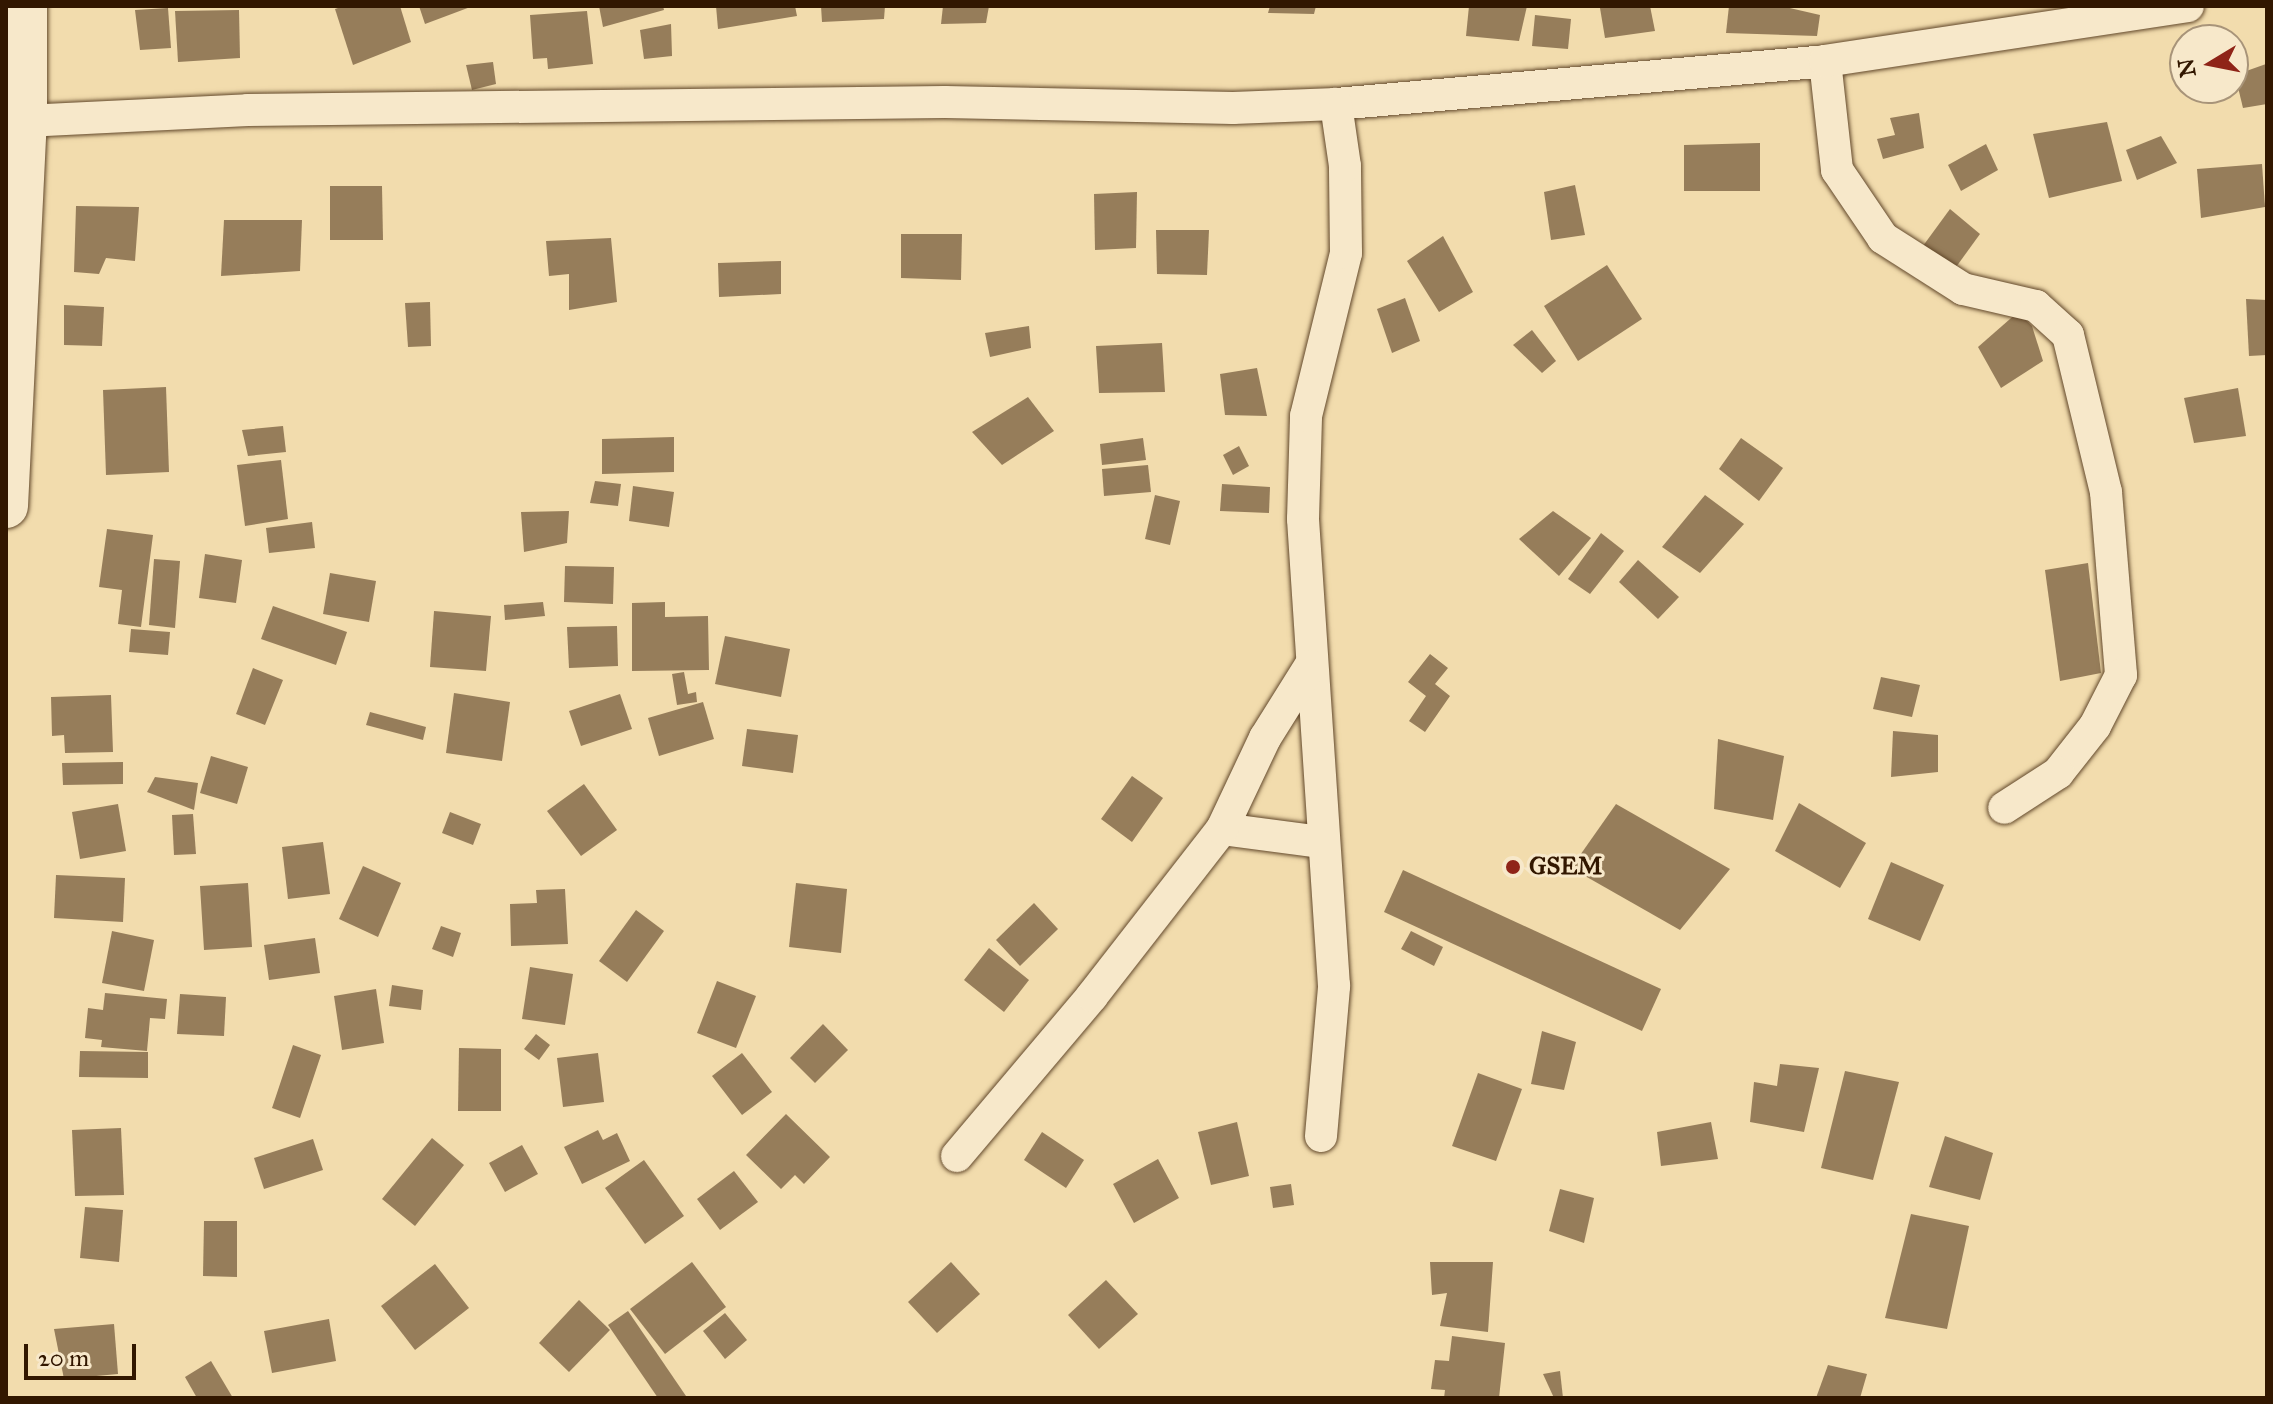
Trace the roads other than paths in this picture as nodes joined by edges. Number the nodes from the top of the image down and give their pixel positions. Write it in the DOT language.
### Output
graph roads {
  1 [pos="25,6"];
  2 [pos="2188,6"];
  3 [pos="1825,61"];
  4 [pos="1336,104"];
  5 [pos="25,121"];
  6 [pos="6,506"];
  7 [pos="1310,666"];
  8 [pos="2004,808"];
  9 [pos="1222,829"];
  10 [pos="1321,842"];
  11 [pos="1321,1136"];
  12 [pos="957,1156"];
  1 -- 5 [label="main road"];
  2 -- 3 [label="street"];
  3 -- 4 [label="street"];
  3 -- 8 [label="street"];
  4 -- 5 [label="street"];
  4 -- 7 [label="street"];
  5 -- 6 [label="main road"];
  7 -- 9 [label="street"];
  7 -- 10 [label="street"];
  9 -- 10 [label="street"];
  9 -- 12 [label="street"];
  10 -- 11 [label="street"];
}
